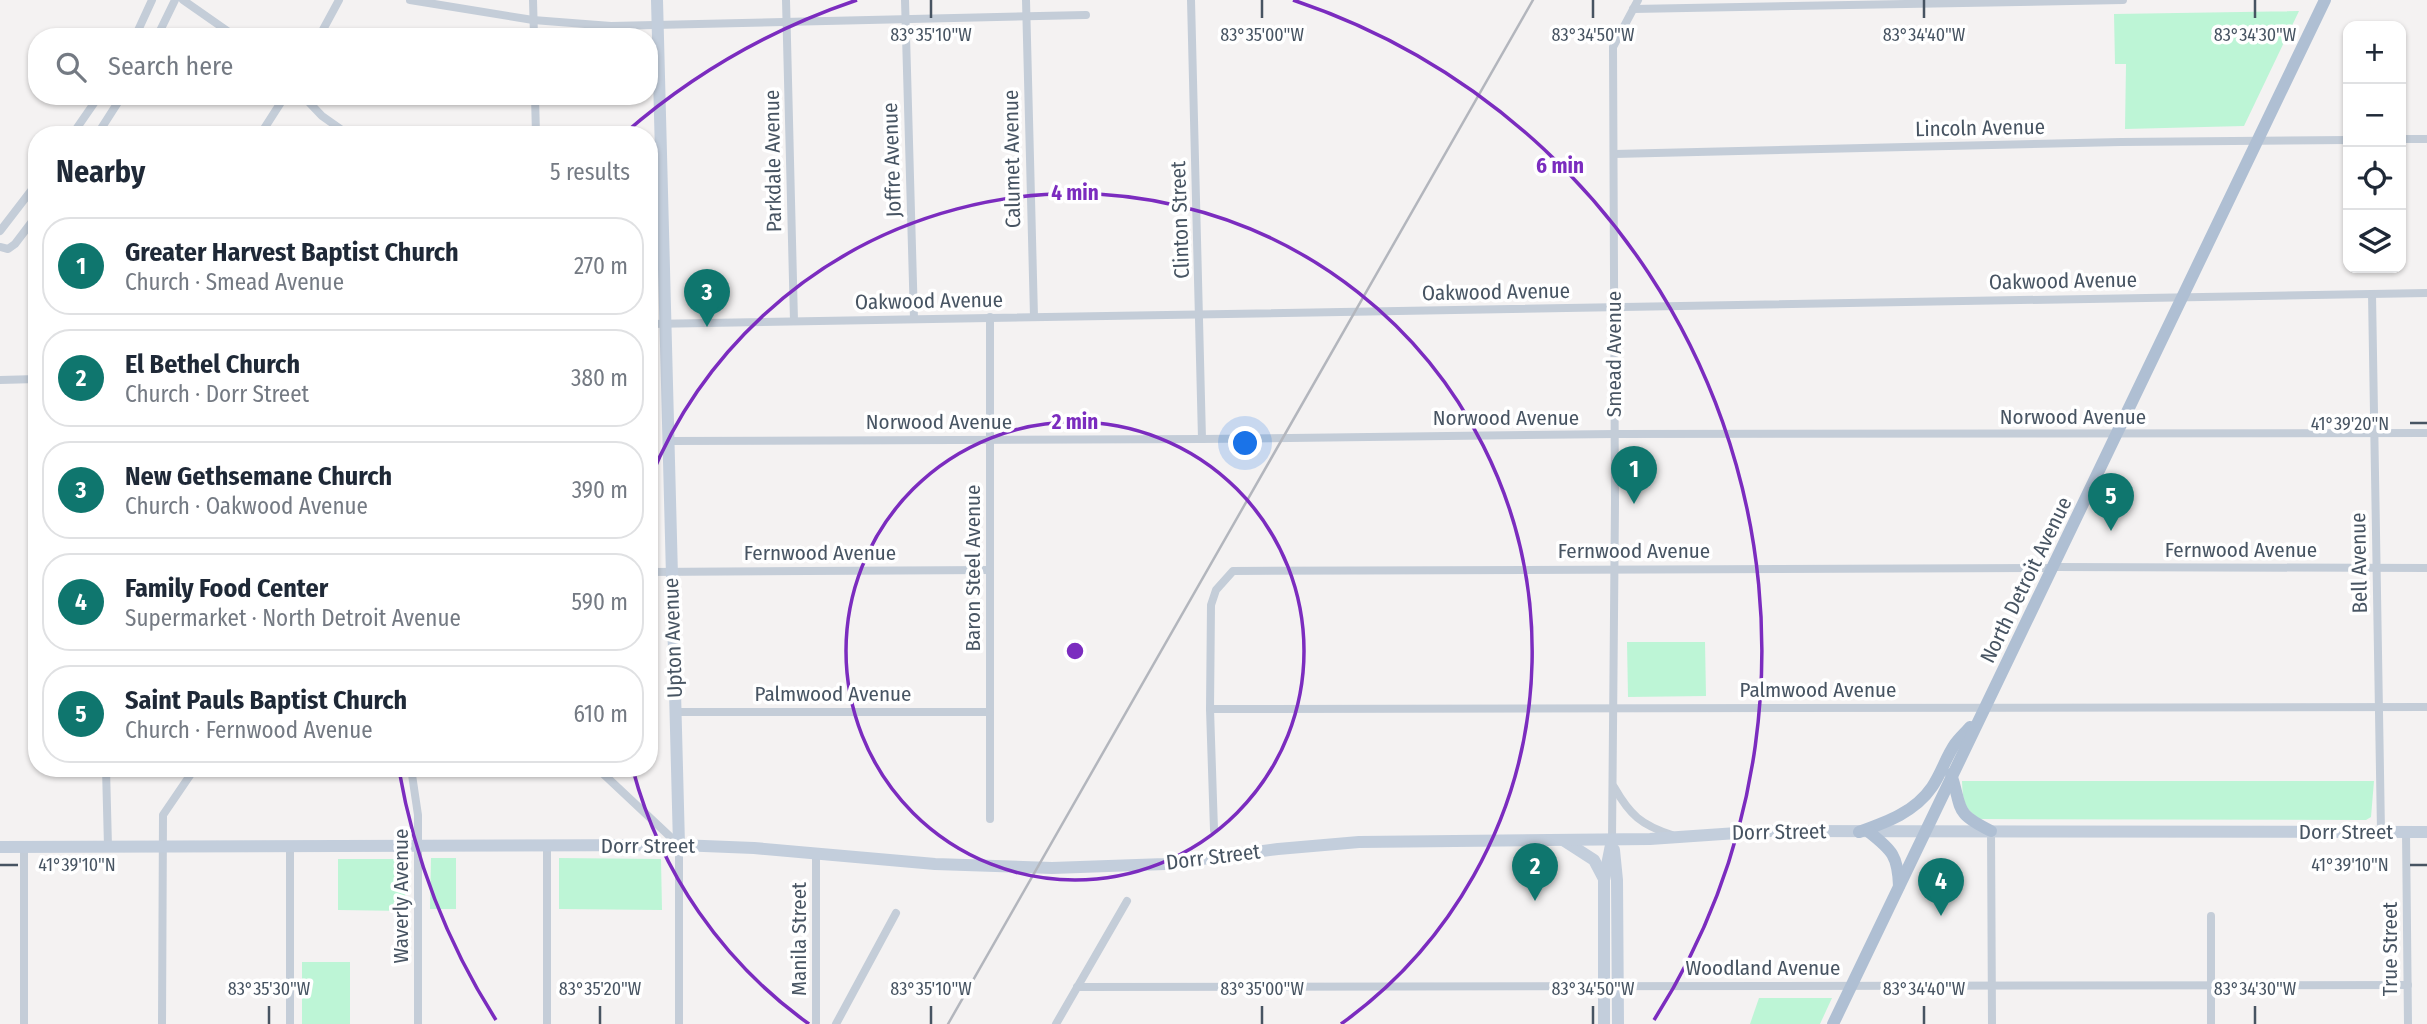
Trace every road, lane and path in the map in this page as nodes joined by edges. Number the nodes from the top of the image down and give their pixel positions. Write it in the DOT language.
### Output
graph roads {
  1 [pos="152,0"];
  2 [pos="175,0"];
  3 [pos="183,0"];
  4 [pos="339,0"];
  5 [pos="410,0"];
  6 [pos="533,0"];
  7 [pos="657,0"];
  8 [pos="786,0"];
  9 [pos="905,0"];
  10 [pos="1026,0"];
  11 [pos="1191,0"];
  12 [pos="1638,0"];
  13 [pos="2123,0"];
  14 [pos="2325,0"];
  15 [pos="1633,9"];
  16 [pos="1086,15"];
  17 [pos="1026,16"];
  18 [pos="905,19"];
  19 [pos="533,20"];
  20 [pos="786,22"];
  21 [pos="658,25"];
  22 [pos="139,28"];
  23 [pos="161,28"];
  24 [pos="223,28"];
  25 [pos="324,28"];
  26 [pos="533,28"];
  27 [pos="93,105"];
  28 [pos="116,105"];
  29 [pos="279,105"];
  30 [pos="312,105"];
  31 [pos="535,105"];
  32 [pos="78,126"];
  33 [pos="103,126"];
  34 [pos="266,126"];
  35 [pos="336,126"];
  36 [pos="536,126"];
  37 [pos="2406,139"];
  38 [pos="2427,139"];
  39 [pos="2343,140"];
  40 [pos="2256,141"];
  41 [pos="1614,154"];
  42 [pos="28,195"];
  43 [pos="28,227"];
  44 [pos="0,231"];
  45 [pos="0,247"];
  46 [pos="2427,293"];
  47 [pos="2372,294"];
  48 [pos="2183,296"];
  49 [pos="1614,306"];
  50 [pos="1200,315"];
  51 [pos="990,317"];
  52 [pos="1034,317"];
  53 [pos="914,319"];
  54 [pos="794,321"];
  55 [pos="658,324"];
  56 [pos="666,324"];
  57 [pos="28,379"];
  58 [pos="0,380"];
  59 [pos="2427,433"];
  60 [pos="1615,434"];
  61 [pos="2117,434"];
  62 [pos="2375,434"];
  63 [pos="1202,439"];
  64 [pos="990,440"];
  65 [pos="668,441"];
  66 [pos="2054,568"];
  67 [pos="2377,568"];
  68 [pos="2427,568"];
  69 [pos="1615,569"];
  70 [pos="990,570"];
  71 [pos="671,571"];
  72 [pos="658,572"];
  73 [pos="2379,707"];
  74 [pos="2427,707"];
  75 [pos="1614,708"];
  76 [pos="1210,709"];
  77 [pos="1983,711"];
  78 [pos="676,712"];
  79 [pos="990,712"];
  80 [pos="1951,774"];
  81 [pos="106,777"];
  82 [pos="189,777"];
  83 [pos="413,777"];
  84 [pos="607,777"];
  85 [pos="1613,785"];
  86 [pos="990,818"];
  87 [pos="1214,830"];
  88 [pos="1927,831"];
  89 [pos="1991,831"];
  90 [pos="1864,832"];
  91 [pos="2381,832"];
  92 [pos="2406,832"];
  93 [pos="2427,832"];
  94 [pos="1678,837"];
  95 [pos="1612,839"];
  96 [pos="1563,840"];
  97 [pos="547,845"];
  98 [pos="679,845"];
  99 [pos="24,846"];
  100 [pos="290,846"];
  101 [pos="418,846"];
  102 [pos="0,847"];
  103 [pos="108,847"];
  104 [pos="162,847"];
  105 [pos="817,853"];
  106 [pos="1604,880"];
  107 [pos="1899,889"];
  108 [pos="1126,901"];
  109 [pos="896,913"];
  110 [pos="2211,916"];
  111 [pos="1851,985"];
  112 [pos="1992,985"];
  113 [pos="2211,985"];
  114 [pos="2407,985"];
  115 [pos="1611,986"];
  116 [pos="1077,987"];
  117 [pos="24,1024"];
  118 [pos="162,1024"];
  119 [pos="290,1024"];
  120 [pos="418,1024"];
  121 [pos="547,1024"];
  122 [pos="679,1024"];
  123 [pos="816,1024"];
  124 [pos="836,1024"];
  125 [pos="1056,1024"];
  126 [pos="1604,1024"];
  127 [pos="1618,1024"];
  128 [pos="1833,1024"];
  129 [pos="1992,1024"];
  130 [pos="2211,1024"];
  131 [pos="2408,1024"];
  1 -- 22 [label="street"];
  2 -- 23 [label="street"];
  3 -- 24 [label="street"];
  4 -- 25 [label="street"];
  5 -- 19 [label="street"];
  6 -- 19 [label="street"];
  7 -- 21 [label="main road, Upton Avenue"];
  8 -- 20 [label="street, Parkdale Avenue"];
  9 -- 18 [label="street, Joffre Avenue"];
  10 -- 17 [label="street, Calumet Avenue"];
  11 -- 50 [label="street, Clinton Street"];
  12 -- 15 [label="street, Smead Avenue"];
  13 -- 15 [label="street"];
  14 -- 40 [label="main road, North Detroit Avenue"];
  15 -- 41 [label="street, Smead Avenue"];
  16 -- 17 [label="street"];
  17 -- 18 [label="street"];
  17 -- 52 [label="street, Calumet Avenue"];
  18 -- 20 [label="street"];
  18 -- 53 [label="street, Joffre Avenue"];
  19 -- 21 [label="street"];
  19 -- 26 [label="street"];
  20 -- 21 [label="street"];
  20 -- 54 [label="street, Parkdale Avenue"];
  21 -- 56 [label="main road, Upton Avenue"];
  27 -- 32 [label="street"];
  28 -- 33 [label="street"];
  29 -- 34 [label="street"];
  30 -- 35 [label="street"];
  31 -- 36 [label="street"];
  37 -- 38 [label="street"];
  39 -- 40 [label="street, Lincoln Avenue"];
  40 -- 41 [label="street, Lincoln Avenue"];
  40 -- 48 [label="main road, North Detroit Avenue"];
  41 -- 49 [label="street, Smead Avenue"];
  42 -- 44 [label="street"];
  43 -- 45 [label="street"];
  46 -- 47 [label="street, Oakwood Avenue"];
  47 -- 48 [label="street, Oakwood Avenue"];
  47 -- 62 [label="street, Bell Avenue"];
  48 -- 49 [label="street, Oakwood Avenue"];
  48 -- 61 [label="main road, North Detroit Avenue"];
  49 -- 50 [label="street, Oakwood Avenue"];
  49 -- 60 [label="street, Smead Avenue"];
  50 -- 52 [label="street, Oakwood Avenue"];
  50 -- 63 [label="street, Clinton Street"];
  51 -- 52 [label="street, Oakwood Avenue"];
  51 -- 53 [label="street, Oakwood Avenue"];
  51 -- 64 [label="street, Baron Steel Avenue"];
  53 -- 54 [label="street, Oakwood Avenue"];
  54 -- 56 [label="street, Oakwood Avenue"];
  55 -- 56 [label="street, Oakwood Avenue"];
  56 -- 65 [label="main road, Upton Avenue"];
  57 -- 58 [label="street"];
  59 -- 62 [label="street, Norwood Avenue"];
  60 -- 61 [label="street, Norwood Avenue"];
  60 -- 63 [label="street, Norwood Avenue"];
  60 -- 69 [label="street, Smead Avenue"];
  61 -- 62 [label="street, Norwood Avenue"];
  61 -- 66 [label="main road, North Detroit Avenue"];
  62 -- 67 [label="street, Bell Avenue"];
  63 -- 64 [label="street, Norwood Avenue"];
  64 -- 65 [label="street, Norwood Avenue"];
  64 -- 70 [label="street, Baron Steel Avenue"];
  65 -- 71 [label="main road, Upton Avenue"];
  66 -- 67 [label="street, Fernwood Avenue"];
  66 -- 69 [label="street, Fernwood Avenue"];
  66 -- 77 [label="main road, North Detroit Avenue"];
  67 -- 68 [label="street, Fernwood Avenue"];
  67 -- 73 [label="street, Bell Avenue"];
  69 -- 75 [label="street, Smead Avenue"];
  69 -- 76 [label="street, Fernwood Avenue"];
  70 -- 71 [label="street, Fernwood Avenue"];
  70 -- 79 [label="street, Baron Steel Avenue"];
  71 -- 72 [label="street, Fernwood Avenue"];
  71 -- 78 [label="main road, Upton Avenue"];
  73 -- 74 [label="street, Palmwood Avenue"];
  73 -- 77 [label="street, Palmwood Avenue"];
  73 -- 91 [label="street, Bell Avenue"];
  75 -- 76 [label="street, Palmwood Avenue"];
  75 -- 77 [label="street, Palmwood Avenue"];
  75 -- 85 [label="street, Smead Avenue"];
  76 -- 87 [label="street"];
  77 -- 80 [label="main road, North Detroit Avenue"];
  77 -- 90 [label="main road"];
  78 -- 79 [label="street, Palmwood Avenue"];
  78 -- 98 [label="main road, Upton Avenue"];
  79 -- 86 [label="street, Baron Steel Avenue"];
  80 -- 88 [label="main road, North Detroit Avenue"];
  80 -- 89 [label="main road"];
  81 -- 103 [label="street"];
  82 -- 104 [label="street"];
  83 -- 101 [label="street, Waverly Avenue"];
  84 -- 98 [label="street"];
  85 -- 94 [label="street"];
  85 -- 95 [label="street, Smead Avenue"];
  88 -- 89 [label="main road, Dorr Street"];
  88 -- 90 [label="main road, Dorr Street"];
  88 -- 107 [label="main road, North Detroit Avenue"];
  89 -- 91 [label="main road, Dorr Street"];
  89 -- 112 [label="street"];
  90 -- 94 [label="main road, Dorr Street"];
  90 -- 107 [label="main road"];
  91 -- 92 [label="main road, Dorr Street"];
  92 -- 93 [label="main road, Dorr Street"];
  92 -- 114 [label="street, True Street"];
  94 -- 95 [label="main road, Dorr Street"];
  95 -- 96 [label="main road, Dorr Street"];
  95 -- 106 [label="main road, Smead Avenue"];
  95 -- 115 [label="main road, Smead Avenue"];
  96 -- 105 [label="main road, Dorr Street"];
  96 -- 106 [label="main road"];
  97 -- 98 [label="main road, Dorr Street"];
  97 -- 101 [label="main road, Dorr Street"];
  97 -- 121 [label="street"];
  98 -- 105 [label="main road, Dorr Street"];
  98 -- 122 [label="street, Upton Avenue"];
  99 -- 102 [label="main road, Dorr Street"];
  99 -- 103 [label="main road, Dorr Street"];
  99 -- 117 [label="street"];
  100 -- 101 [label="main road, Dorr Street"];
  100 -- 104 [label="main road, Dorr Street"];
  100 -- 119 [label="street"];
  101 -- 120 [label="street, Waverly Avenue"];
  103 -- 104 [label="main road, Dorr Street"];
  104 -- 118 [label="street"];
  105 -- 123 [label="street, Manila Street"];
  106 -- 115 [label="main road, Smead Avenue"];
  107 -- 111 [label="main road, North Detroit Avenue"];
  108 -- 116 [label="street"];
  109 -- 124 [label="street"];
  110 -- 113 [label="street"];
  111 -- 112 [label="street, Woodland Avenue"];
  111 -- 115 [label="street, Woodland Avenue"];
  111 -- 128 [label="main road, North Detroit Avenue"];
  112 -- 113 [label="street, Woodland Avenue"];
  112 -- 129 [label="street"];
  113 -- 114 [label="street, Woodland Avenue"];
  113 -- 130 [label="street"];
  114 -- 131 [label="street, True Street"];
  115 -- 116 [label="street, Woodland Avenue"];
  115 -- 126 [label="main road, Smead Avenue"];
  115 -- 127 [label="main road, Smead Avenue"];
  116 -- 125 [label="street"];
}
